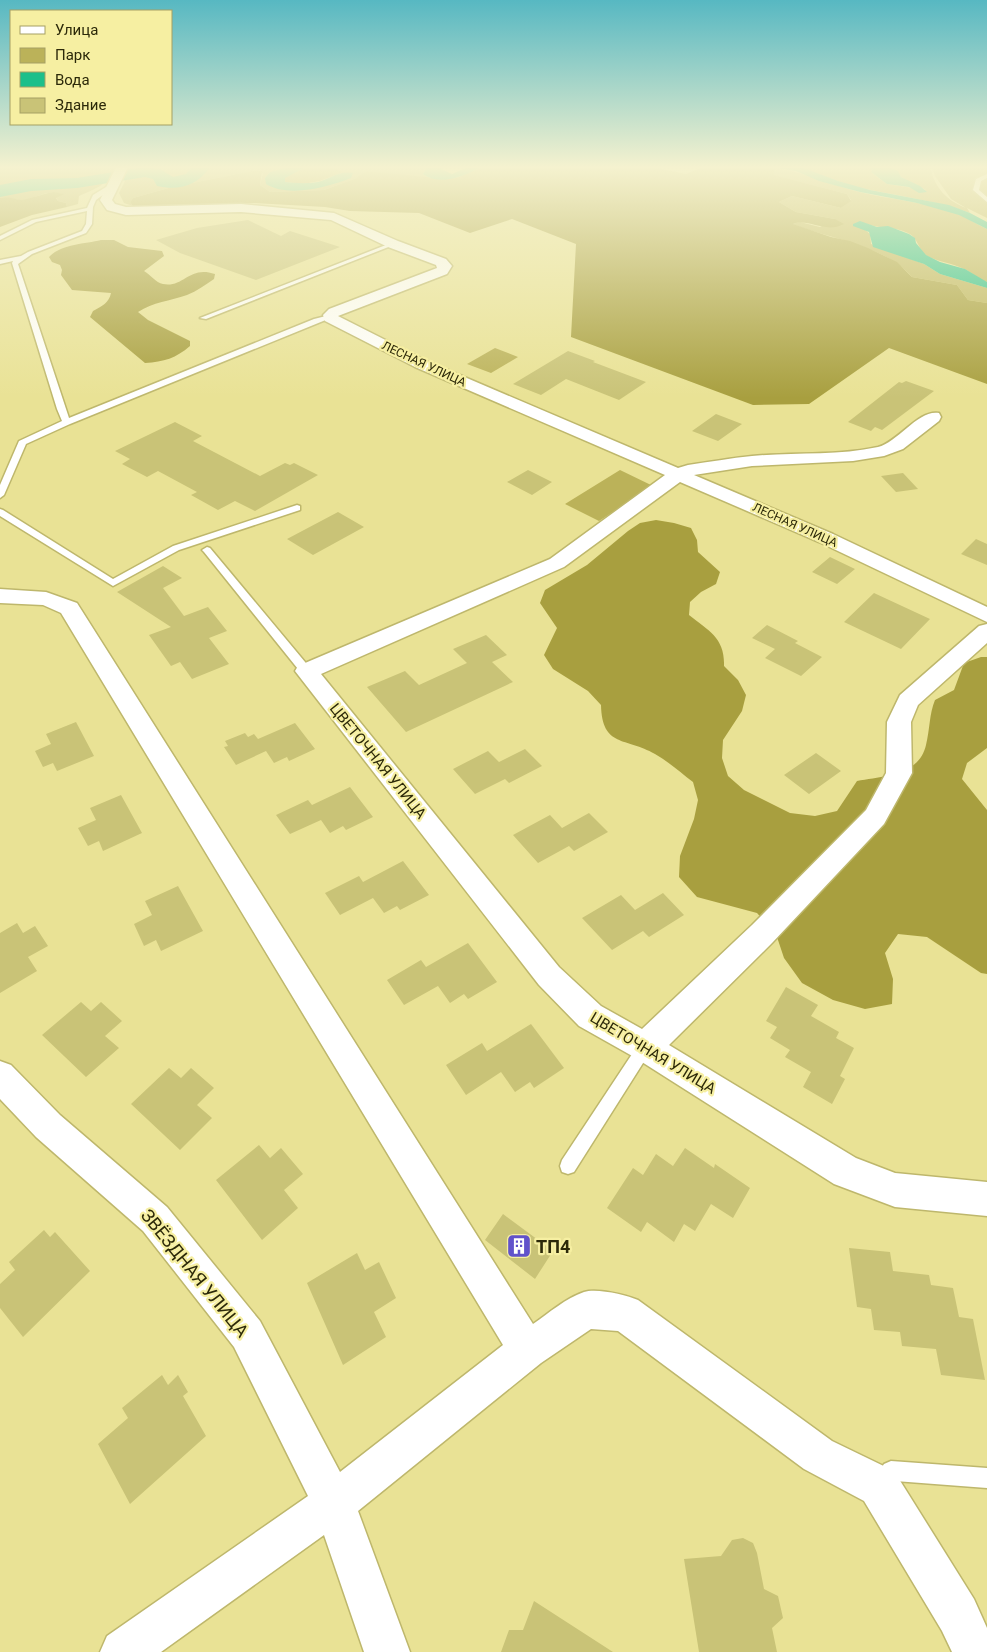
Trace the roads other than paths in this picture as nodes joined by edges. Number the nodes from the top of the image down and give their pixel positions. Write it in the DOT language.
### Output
graph roads {
  1 [pos="55,244"];
  2 [pos="393,244"];
  3 [pos="21,258"];
  4 [pos="0,262"];
  5 [pos="330,317"];
  6 [pos="204,318"];
  7 [pos="933,416"];
  8 [pos="67,422"];
  9 [pos="679,474"];
  10 [pos="0,495"];
  11 [pos="297,508"];
  12 [pos="0,512"];
  13 [pos="207,550"];
  14 [pos="0,596"];
  15 [pos="986,619"];
  16 [pos="306,671"];
  17 [pos="645,1047"];
  18 [pos="0,1076"];
  19 [pos="568,1166"];
  20 [pos="987,1199"];
  21 [pos="528,1350"];
  22 [pos="987,1478"];
  23 [pos="879,1486"];
  24 [pos="334,1503"];
  25 [pos="123,1652"];
  26 [pos="387,1652"];
  27 [pos="974,1652"];
  1 -- 3 [label="lane"];
  2 -- 5 [label="street"];
  2 -- 6 [label="lane"];
  3 -- 4 [label="lane"];
  3 -- 8 [label="lane"];
  5 -- 8 [label="lane"];
  5 -- 9 [label="street, ЛЕСНАЯ УЛИЦА"];
  7 -- 9 [label="street"];
  8 -- 10 [label="lane"];
  9 -- 15 [label="street, ЛЕСНАЯ УЛИЦА"];
  9 -- 16 [label="street"];
  11 -- 12 [label="lane"];
  13 -- 16 [label="lane"];
  14 -- 21 [label="street"];
  15 -- 17 [label="street"];
  16 -- 17 [label="street, ЦВЕТОЧНАЯ УЛИЦА"];
  17 -- 19 [label="lane"];
  17 -- 20 [label="street, ЦВЕТОЧНАЯ УЛИЦА"];
  18 -- 24 [label="street, ЗВЁЗДНАЯ УЛИЦА"];
  21 -- 23 [label="street"];
  21 -- 24 [label="street"];
  22 -- 23 [label="lane"];
  23 -- 27 [label="street"];
  24 -- 25 [label="street"];
  24 -- 26 [label="street, ЗВЁЗДНАЯ УЛИЦА"];
}
